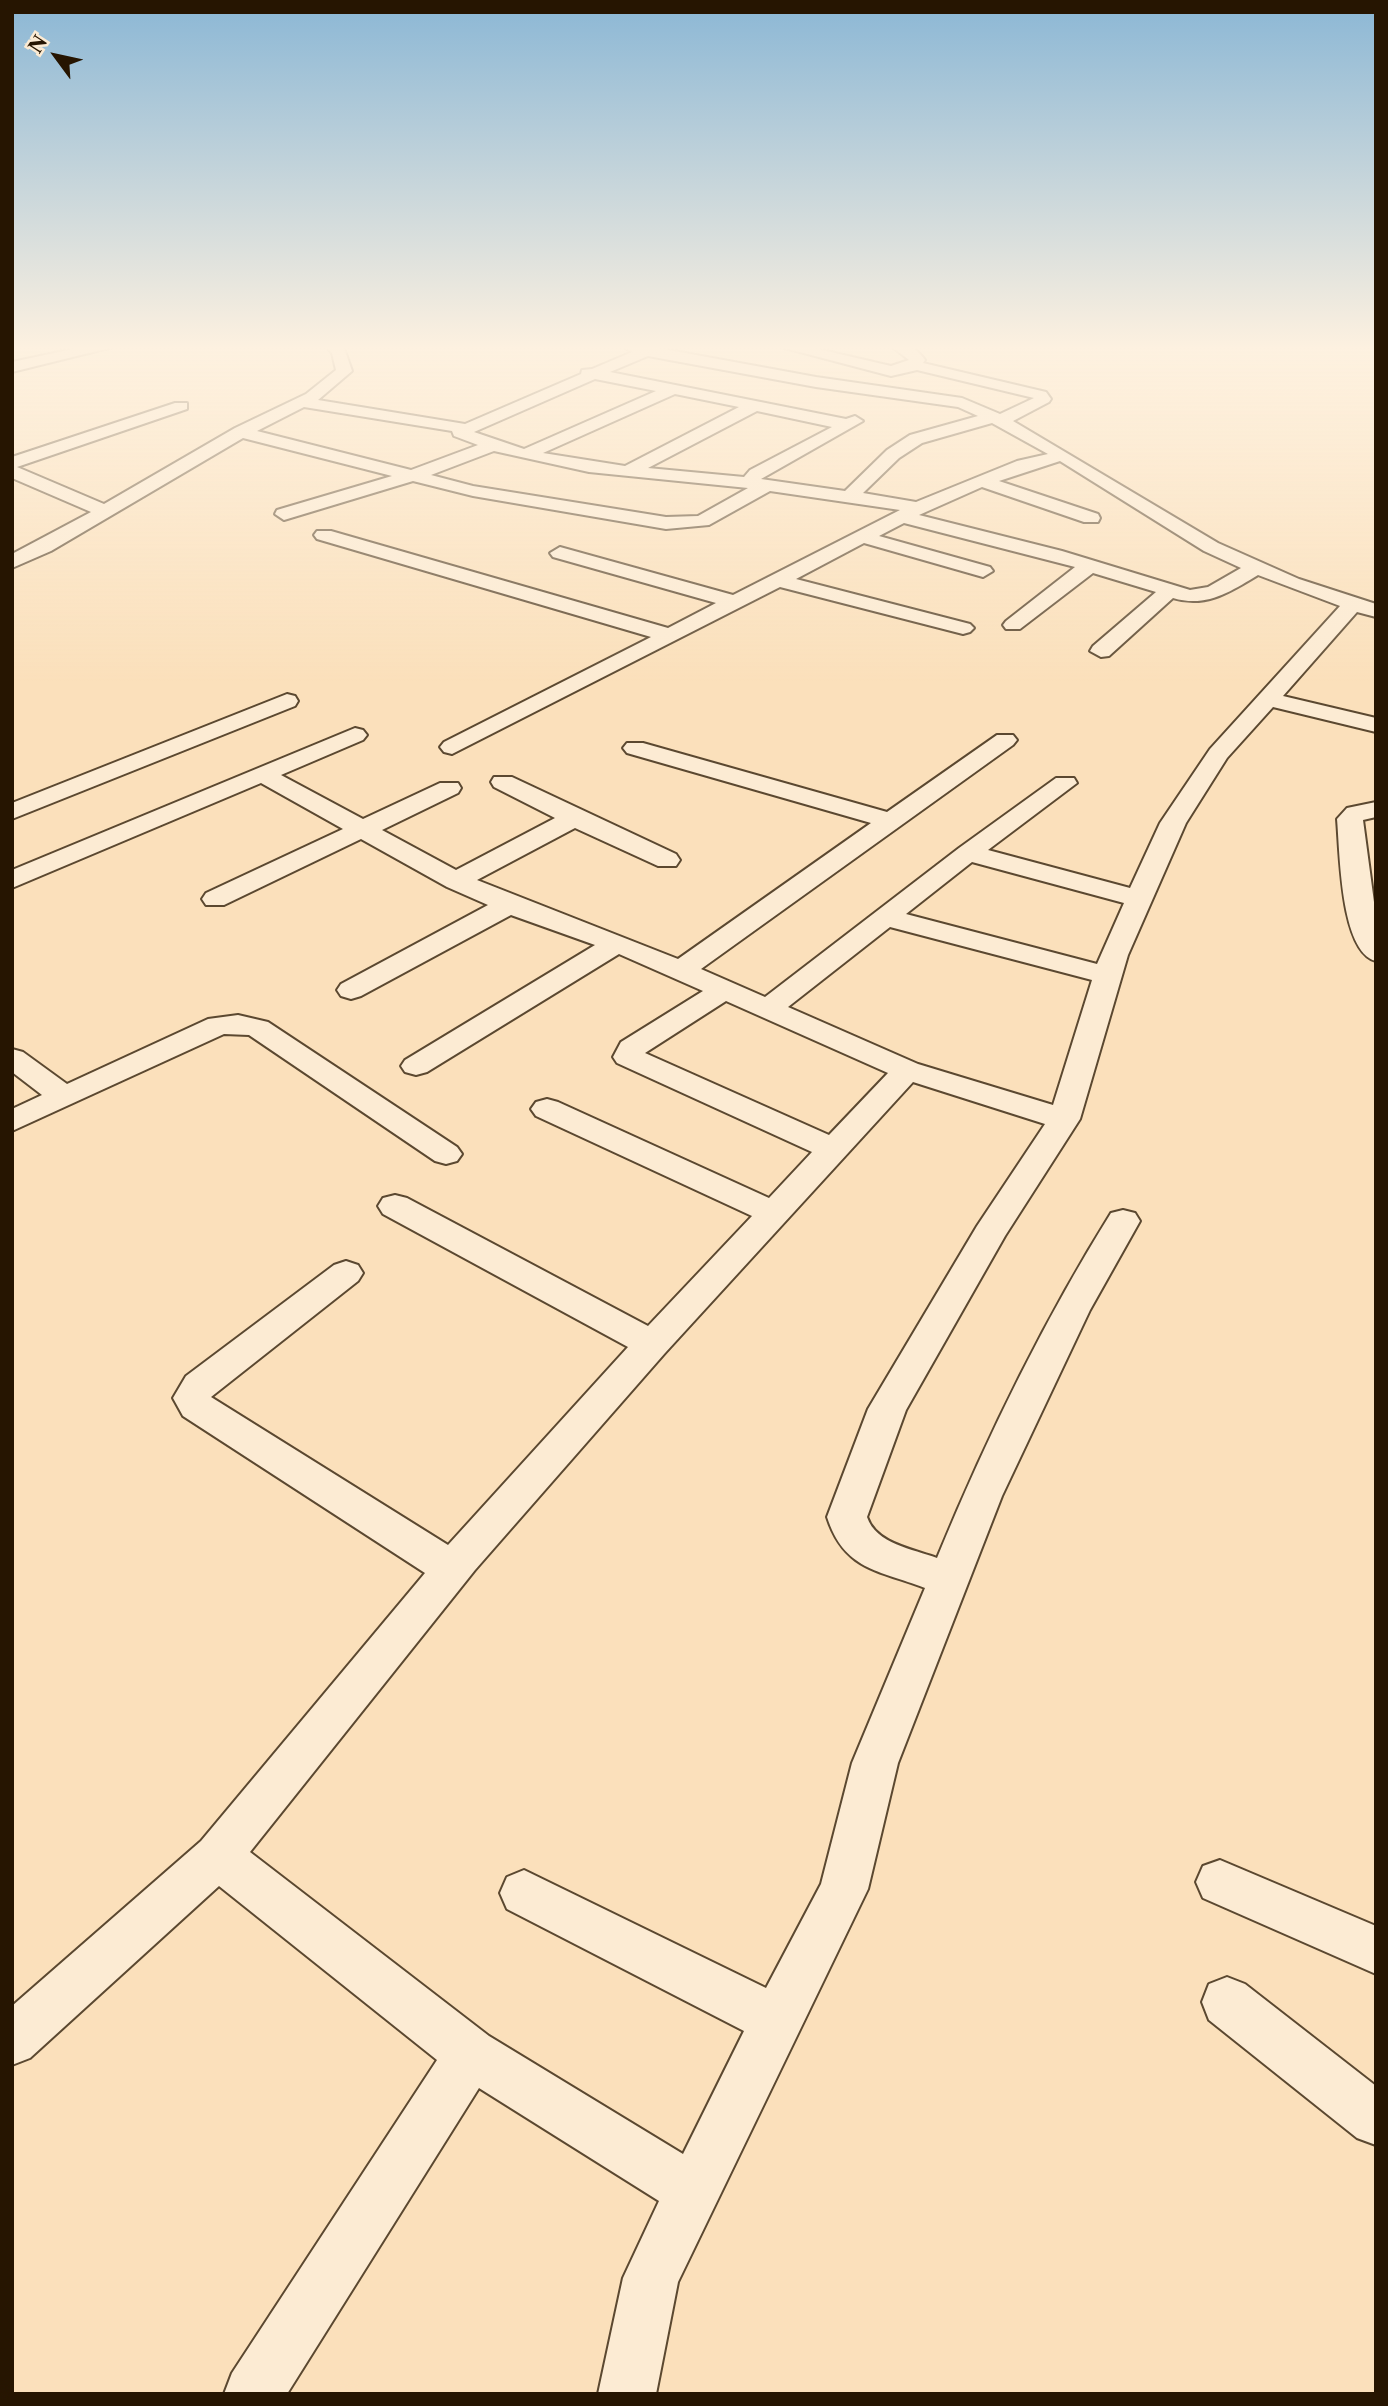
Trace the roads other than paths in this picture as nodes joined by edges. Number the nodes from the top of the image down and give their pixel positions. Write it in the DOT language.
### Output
graph roads {
  1 [pos="196,458"];
  2 [pos="352,458"];
  3 [pos="458,458"];
  4 [pos="546,458"];
  5 [pos="653,458"];
  6 [pos="787,458"];
  7 [pos="889,458"];
  8 [pos="1050,458"];
  9 [pos="1067,458"];
  10 [pos="12,471"];
  11 [pos="629,471"];
  12 [pos="411,476"];
  13 [pos="982,481"];
  14 [pos="748,483"];
  15 [pos="767,485"];
  16 [pos="850,496"];
  17 [pos="105,511"];
  18 [pos="911,512"];
  19 [pos="284,514"];
  20 [pos="1091,518"];
  21 [pos="324,536"];
  22 [pos="863,537"];
  23 [pos="560,553"];
  24 [pos="12,562"];
  25 [pos="1089,566"];
  26 [pos="1257,567"];
  27 [pos="983,571"];
  28 [pos="777,580"];
  29 [pos="1169,591"];
  30 [pos="734,602"];
  31 [pos="1365,607"];
  32 [pos="1013,625"];
  33 [pos="963,628"];
  34 [pos="669,635"];
  35 [pos="1101,651"];
  36 [pos="1269,699"];
  37 [pos="287,701"];
  38 [pos="1376,725"];
  39 [pos="355,734"];
  40 [pos="1005,740"];
  41 [pos="453,747"];
  42 [pos="635,748"];
  43 [pos="264,775"];
  44 [pos="503,782"];
  45 [pos="1065,783"];
  46 [pos="449,789"];
  47 [pos="1376,809"];
  48 [pos="12,812"];
  49 [pos="574,818"];
  50 [pos="890,821"];
  51 [pos="362,831"];
  52 [pos="968,853"];
  53 [pos="667,860"];
  54 [pos="12,880"];
  55 [pos="456,881"];
  56 [pos="215,899"];
  57 [pos="1139,899"];
  58 [pos="509,905"];
  59 [pos="886,917"];
  60 [pos="617,943"];
  61 [pos="1376,953"];
  62 [pos="680,971"];
  63 [pos="1108,976"];
  64 [pos="351,990"];
  65 [pos="723,991"];
  66 [pos="766,1010"];
  67 [pos="12,1058"];
  68 [pos="415,1066"];
  69 [pos="906,1070"];
  70 [pos="64,1096"];
  71 [pos="547,1109"];
  72 [pos="1064,1119"];
  73 [pos="12,1121"];
  74 [pos="833,1149"];
  75 [pos="446,1154"];
  76 [pos="395,1206"];
  77 [pos="774,1213"];
  78 [pos="1123,1221"];
  79 [pos="346,1273"];
  80 [pos="652,1344"];
  81 [pos="452,1569"];
  82 [pos="948,1579"];
  83 [pos="218,1856"];
  84 [pos="1220,1882"];
  85 [pos="524,1893"];
  86 [pos="1376,1950"];
  87 [pos="1227,2003"];
  88 [pos="776,2020"];
  89 [pos="12,2040"];
  90 [pos="471,2054"];
  91 [pos="1376,2119"];
  92 [pos="693,2191"];
  93 [pos="253,2394"];
  94 [pos="627,2394"];
  1 -- 17 [label="street"];
  2 -- 12 [label="street"];
  3 -- 12 [label="street"];
  4 -- 11 [label="street"];
  5 -- 11 [label="street"];
  6 -- 14 [label="street"];
  7 -- 16 [label="street"];
  8 -- 13 [label="street"];
  9 -- 26 [label="street"];
  10 -- 17 [label="street"];
  11 -- 14 [label="street"];
  12 -- 15 [label="street"];
  12 -- 19 [label="street"];
  13 -- 18 [label="street"];
  13 -- 20 [label="street"];
  14 -- 15 [label="street"];
  15 -- 16 [label="street"];
  16 -- 18 [label="street"];
  17 -- 24 [label="street"];
  18 -- 22 [label="street"];
  18 -- 25 [label="street"];
  21 -- 34 [label="street"];
  22 -- 27 [label="street"];
  22 -- 28 [label="street"];
  23 -- 30 [label="street"];
  25 -- 29 [label="street"];
  25 -- 32 [label="street"];
  26 -- 29 [label="street"];
  26 -- 31 [label="street"];
  28 -- 30 [label="street"];
  28 -- 33 [label="street"];
  29 -- 35 [label="street"];
  30 -- 34 [label="street"];
  31 -- 36 [label="street"];
  34 -- 41 [label="street"];
  36 -- 38 [label="street"];
  36 -- 57 [label="street"];
  37 -- 48 [label="street"];
  39 -- 43 [label="street"];
  40 -- 50 [label="street"];
  42 -- 50 [label="street"];
  43 -- 51 [label="street"];
  43 -- 54 [label="street"];
  44 -- 49 [label="street"];
  45 -- 52 [label="street"];
  46 -- 51 [label="street"];
  47 -- 61 [label="street"];
  49 -- 53 [label="street"];
  49 -- 55 [label="street"];
  50 -- 62 [label="street"];
  51 -- 55 [label="street"];
  51 -- 56 [label="street"];
  52 -- 57 [label="street"];
  52 -- 59 [label="street"];
  55 -- 58 [label="street"];
  57 -- 63 [label="street"];
  58 -- 60 [label="street"];
  58 -- 64 [label="street"];
  59 -- 63 [label="street"];
  59 -- 66 [label="street"];
  60 -- 62 [label="street"];
  60 -- 68 [label="street"];
  62 -- 65 [label="street"];
  63 -- 72 [label="street"];
  65 -- 66 [label="street"];
  65 -- 74 [label="street"];
  66 -- 69 [label="street"];
  67 -- 70 [label="street"];
  69 -- 72 [label="street"];
  69 -- 74 [label="street"];
  70 -- 73 [label="street"];
  70 -- 75 [label="street"];
  71 -- 77 [label="street"];
  72 -- 82 [label="street"];
  74 -- 77 [label="street"];
  76 -- 80 [label="street"];
  77 -- 80 [label="street"];
  78 -- 82 [label="street"];
  79 -- 81 [label="street"];
  80 -- 81 [label="street"];
  81 -- 83 [label="street"];
  82 -- 88 [label="street"];
  83 -- 89 [label="street"];
  83 -- 90 [label="street"];
  84 -- 86 [label="street"];
  85 -- 88 [label="street"];
  87 -- 91 [label="street"];
  88 -- 92 [label="street"];
  90 -- 92 [label="street"];
  90 -- 93 [label="street"];
  92 -- 94 [label="street"];
}
